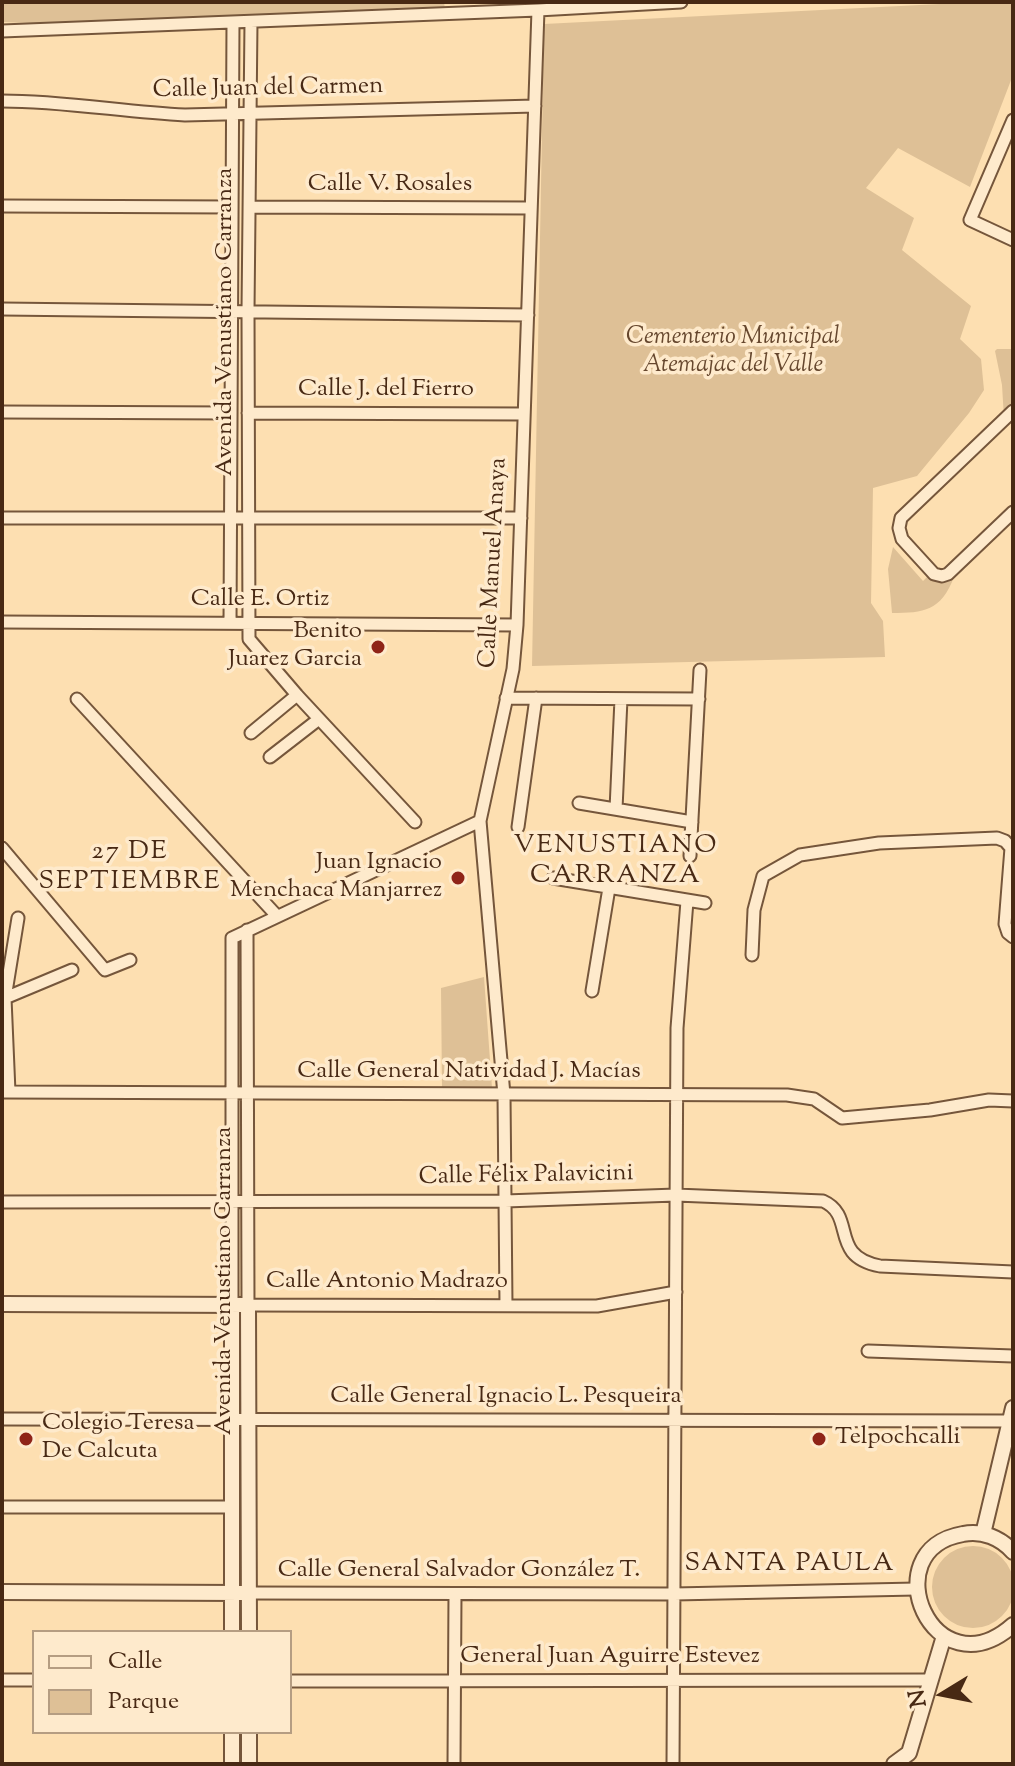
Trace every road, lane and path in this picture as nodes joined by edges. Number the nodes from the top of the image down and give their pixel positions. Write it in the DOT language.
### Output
graph roads {
  1 [pos="681,2"];
  2 [pos="538,10"];
  3 [pos="251,22"];
  4 [pos="233,23"];
  5 [pos="2,31"];
  6 [pos="2,101"];
  7 [pos="535,106"];
  8 [pos="250,114"];
  9 [pos="232,115"];
  10 [pos="1013,120"];
  11 [pos="2,206"];
  12 [pos="231,207"];
  13 [pos="250,207"];
  14 [pos="531,208"];
  15 [pos="1013,240"];
  16 [pos="2,309"];
  17 [pos="230,310"];
  18 [pos="248,310"];
  19 [pos="528,315"];
  20 [pos="1013,411"];
  21 [pos="2,412"];
  22 [pos="230,413"];
  23 [pos="248,413"];
  24 [pos="524,414"];
  25 [pos="1013,512"];
  26 [pos="2,518"];
  27 [pos="521,518"];
  28 [pos="230,520"];
  29 [pos="248,520"];
  30 [pos="2,622"];
  31 [pos="230,623"];
  32 [pos="248,623"];
  33 [pos="517,625"];
  34 [pos="700,670"];
  35 [pos="297,695"];
  36 [pos="506,698"];
  37 [pos="536,698"];
  38 [pos="77,699"];
  39 [pos="621,699"];
  40 [pos="699,699"];
  41 [pos="319,719"];
  42 [pos="251,733"];
  43 [pos="270,757"];
  44 [pos="579,803"];
  45 [pos="616,809"];
  46 [pos="480,821"];
  47 [pos="415,822"];
  48 [pos="692,822"];
  49 [pos="518,827"];
  50 [pos="2,848"];
  51 [pos="690,856"];
  52 [pos="553,878"];
  53 [pos="609,888"];
  54 [pos="687,901"];
  55 [pos="705,903"];
  56 [pos="277,916"];
  57 [pos="18,918"];
  58 [pos="247,930"];
  59 [pos="1013,937"];
  60 [pos="752,955"];
  61 [pos="130,960"];
  62 [pos="72,970"];
  63 [pos="592,991"];
  64 [pos="5,998"];
  65 [pos="5,1092"];
  66 [pos="231,1095"];
  67 [pos="248,1095"];
  68 [pos="504,1095"];
  69 [pos="677,1095"];
  70 [pos="1013,1101"];
  71 [pos="676,1195"];
  72 [pos="505,1201"];
  73 [pos="2,1202"];
  74 [pos="231,1202"];
  75 [pos="248,1202"];
  76 [pos="1013,1272"];
  77 [pos="676,1292"];
  78 [pos="2,1304"];
  79 [pos="232,1304"];
  80 [pos="248,1305"];
  81 [pos="506,1305"];
  82 [pos="868,1351"];
  83 [pos="1013,1356"];
  84 [pos="1011,1415"];
  85 [pos="232,1418"];
  86 [pos="2,1419"];
  87 [pos="248,1419"];
  88 [pos="675,1420"];
  89 [pos="1008,1449"];
  90 [pos="2,1507"];
  91 [pos="232,1507"];
  92 [pos="983,1534"];
  93 [pos="1013,1552"];
  94 [pos="916,1589"];
  95 [pos="2,1592"];
  96 [pos="232,1593"];
  97 [pos="249,1593"];
  98 [pos="455,1594"];
  99 [pos="674,1594"];
  100 [pos="1013,1625"];
  101 [pos="232,1630"];
  102 [pos="249,1630"];
  103 [pos="944,1636"];
  104 [pos="2,1680"];
  105 [pos="32,1680"];
  106 [pos="454,1680"];
  107 [pos="673,1680"];
  108 [pos="931,1680"];
  109 [pos="292,1681"];
  110 [pos="232,1734"];
  111 [pos="249,1734"];
  112 [pos="912,1759"];
  113 [pos="232,1764"];
  114 [pos="249,1764"];
  115 [pos="454,1764"];
  116 [pos="673,1764"];
  117 [pos="894,1764"];
  1 -- 2 [label="street"];
  2 -- 3 [label="street"];
  2 -- 7 [label="street, Calle Manuel Anaya"];
  3 -- 4 [label="street"];
  3 -- 8 [label="street, Avenida Venustiano Carranza"];
  4 -- 5 [label="street"];
  4 -- 9 [label="street, Avenida Venustiano Carranza"];
  6 -- 9 [label="street, Calle Juan del Carmen"];
  7 -- 8 [label="street, Calle Juan del Carmen"];
  7 -- 14 [label="street, Calle Manuel Anaya"];
  8 -- 9 [label="street, Calle Juan del Carmen"];
  8 -- 13 [label="street, Avenida Venustiano Carranza"];
  9 -- 12 [label="street, Avenida Venustiano Carranza"];
  10 -- 15 [label="street"];
  11 -- 12 [label="street"];
  12 -- 17 [label="street, Avenida Venustiano Carranza"];
  13 -- 14 [label="street, Calle V. Rosales"];
  13 -- 18 [label="street, Avenida Venustiano Carranza"];
  14 -- 19 [label="street, Calle Manuel Anaya"];
  16 -- 17 [label="street"];
  17 -- 18 [label="street"];
  17 -- 22 [label="street, Avenida Venustiano Carranza"];
  18 -- 19 [label="street"];
  18 -- 23 [label="street, Avenida Venustiano Carranza"];
  19 -- 24 [label="street, Calle Manuel Anaya"];
  20 -- 25 [label="street"];
  21 -- 22 [label="street"];
  22 -- 28 [label="street, Avenida Venustiano Carranza"];
  23 -- 24 [label="street, Calle J. del Fierro"];
  23 -- 29 [label="street, Avenida Venustiano Carranza"];
  24 -- 27 [label="street, Calle Manuel Anaya"];
  26 -- 28 [label="street"];
  27 -- 29 [label="street"];
  27 -- 33 [label="street, Calle Manuel Anaya"];
  28 -- 29 [label="street"];
  28 -- 31 [label="street, Avenida Venustiano Carranza"];
  29 -- 32 [label="street, Avenida Venustiano Carranza"];
  30 -- 31 [label="street, Calle E. Ortiz"];
  31 -- 32 [label="street, Calle E. Ortiz"];
  32 -- 33 [label="street, Calle E. Ortiz"];
  32 -- 35 [label="street"];
  33 -- 36 [label="street, Calle Manuel Anaya"];
  34 -- 40 [label="street"];
  35 -- 41 [label="street"];
  35 -- 42 [label="street"];
  36 -- 37 [label="street"];
  36 -- 46 [label="street, Calle Manuel Anaya"];
  37 -- 39 [label="street"];
  37 -- 49 [label="street"];
  38 -- 56 [label="street"];
  39 -- 40 [label="street"];
  39 -- 45 [label="street"];
  40 -- 48 [label="street"];
  41 -- 43 [label="street"];
  41 -- 47 [label="street"];
  44 -- 45 [label="street"];
  45 -- 48 [label="street"];
  46 -- 56 [label="street"];
  46 -- 68 [label="street, Calle Manuel Anaya"];
  48 -- 51 [label="street"];
  50 -- 61 [label="street"];
  52 -- 53 [label="street"];
  53 -- 54 [label="street"];
  53 -- 63 [label="street"];
  54 -- 55 [label="street"];
  54 -- 69 [label="street"];
  56 -- 58 [label="street"];
  57 -- 64 [label="street"];
  58 -- 66 [label="street, Avenida Venustiano Carranza"];
  58 -- 67 [label="street, Avenida Venustiano Carranza"];
  59 -- 60 [label="street"];
  62 -- 64 [label="street"];
  64 -- 65 [label="street"];
  65 -- 66 [label="street, Calle General Natividad J. Macías"];
  66 -- 67 [label="street, Calle General Natividad J. Macías"];
  66 -- 74 [label="street, Avenida Venustiano Carranza"];
  67 -- 68 [label="street, Calle General Natividad J. Macías"];
  67 -- 75 [label="street, Avenida Venustiano Carranza"];
  68 -- 69 [label="street, Calle General Natividad J. Macías"];
  68 -- 72 [label="street, Calle Manuel Anaya"];
  69 -- 70 [label="street, Calle General Natividad J. Macías"];
  69 -- 71 [label="street"];
  71 -- 72 [label="street, Calle Félix Palavicini"];
  71 -- 76 [label="street, Calle Félix Palavicini"];
  71 -- 77 [label="street"];
  72 -- 75 [label="street, Calle Félix Palavicini"];
  72 -- 81 [label="street, Calle Manuel Anaya"];
  73 -- 74 [label="street, Calle Félix Palavicini"];
  74 -- 75 [label="street, Calle Félix Palavicini"];
  74 -- 79 [label="street, Avenida Venustiano Carranza"];
  75 -- 80 [label="street, Avenida Venustiano Carranza"];
  77 -- 81 [label="street, Calle Antonio Madrazo"];
  77 -- 88 [label="street"];
  78 -- 79 [label="street, Calle Antonio Madrazo"];
  79 -- 80 [label="street, Calle Antonio Madrazo"];
  79 -- 85 [label="street, Avenida Venustiano Carranza"];
  80 -- 81 [label="street, Calle Antonio Madrazo"];
  80 -- 87 [label="street, Avenida Venustiano Carranza"];
  82 -- 83 [label="street"];
  84 -- 88 [label="street, Calle General Ignacio L. Pesqueira"];
  84 -- 89 [label="street"];
  85 -- 86 [label="street, Calle General Ignacio L. Pesqueira"];
  85 -- 87 [label="street, Calle General Ignacio L. Pesqueira"];
  85 -- 91 [label="street, Avenida Venustiano Carranza"];
  87 -- 88 [label="street, Calle General Ignacio L. Pesqueira"];
  87 -- 97 [label="street, Avenida Venustiano Carranza"];
  88 -- 99 [label="street"];
  89 -- 92 [label="street"];
  90 -- 91 [label="street"];
  91 -- 96 [label="street, Avenida Venustiano Carranza"];
  92 -- 93 [label="street"];
  92 -- 94 [label="street"];
  94 -- 99 [label="street, Calle General Salvador González T."];
  94 -- 103 [label="street"];
  95 -- 96 [label="street, Calle General Salvador González T."];
  96 -- 97 [label="street, Calle General Salvador González T."];
  96 -- 101 [label="street, Avenida Venustiano Carranza"];
  97 -- 98 [label="street, Calle General Salvador González T."];
  97 -- 102 [label="street, Avenida Venustiano Carranza"];
  98 -- 99 [label="street, Calle General Salvador González T."];
  98 -- 106 [label="street"];
  99 -- 107 [label="street"];
  100 -- 103 [label="street"];
  103 -- 108 [label="street"];
  104 -- 105 [label="street"];
  106 -- 107 [label="street, General Juan Aguirre Estevez"];
  106 -- 109 [label="street, General Juan Aguirre Estevez"];
  106 -- 115 [label="street"];
  107 -- 108 [label="street, General Juan Aguirre Estevez"];
  107 -- 116 [label="street"];
  108 -- 112 [label="street"];
  110 -- 113 [label="street"];
  111 -- 114 [label="street"];
  112 -- 117 [label="street"];
}
